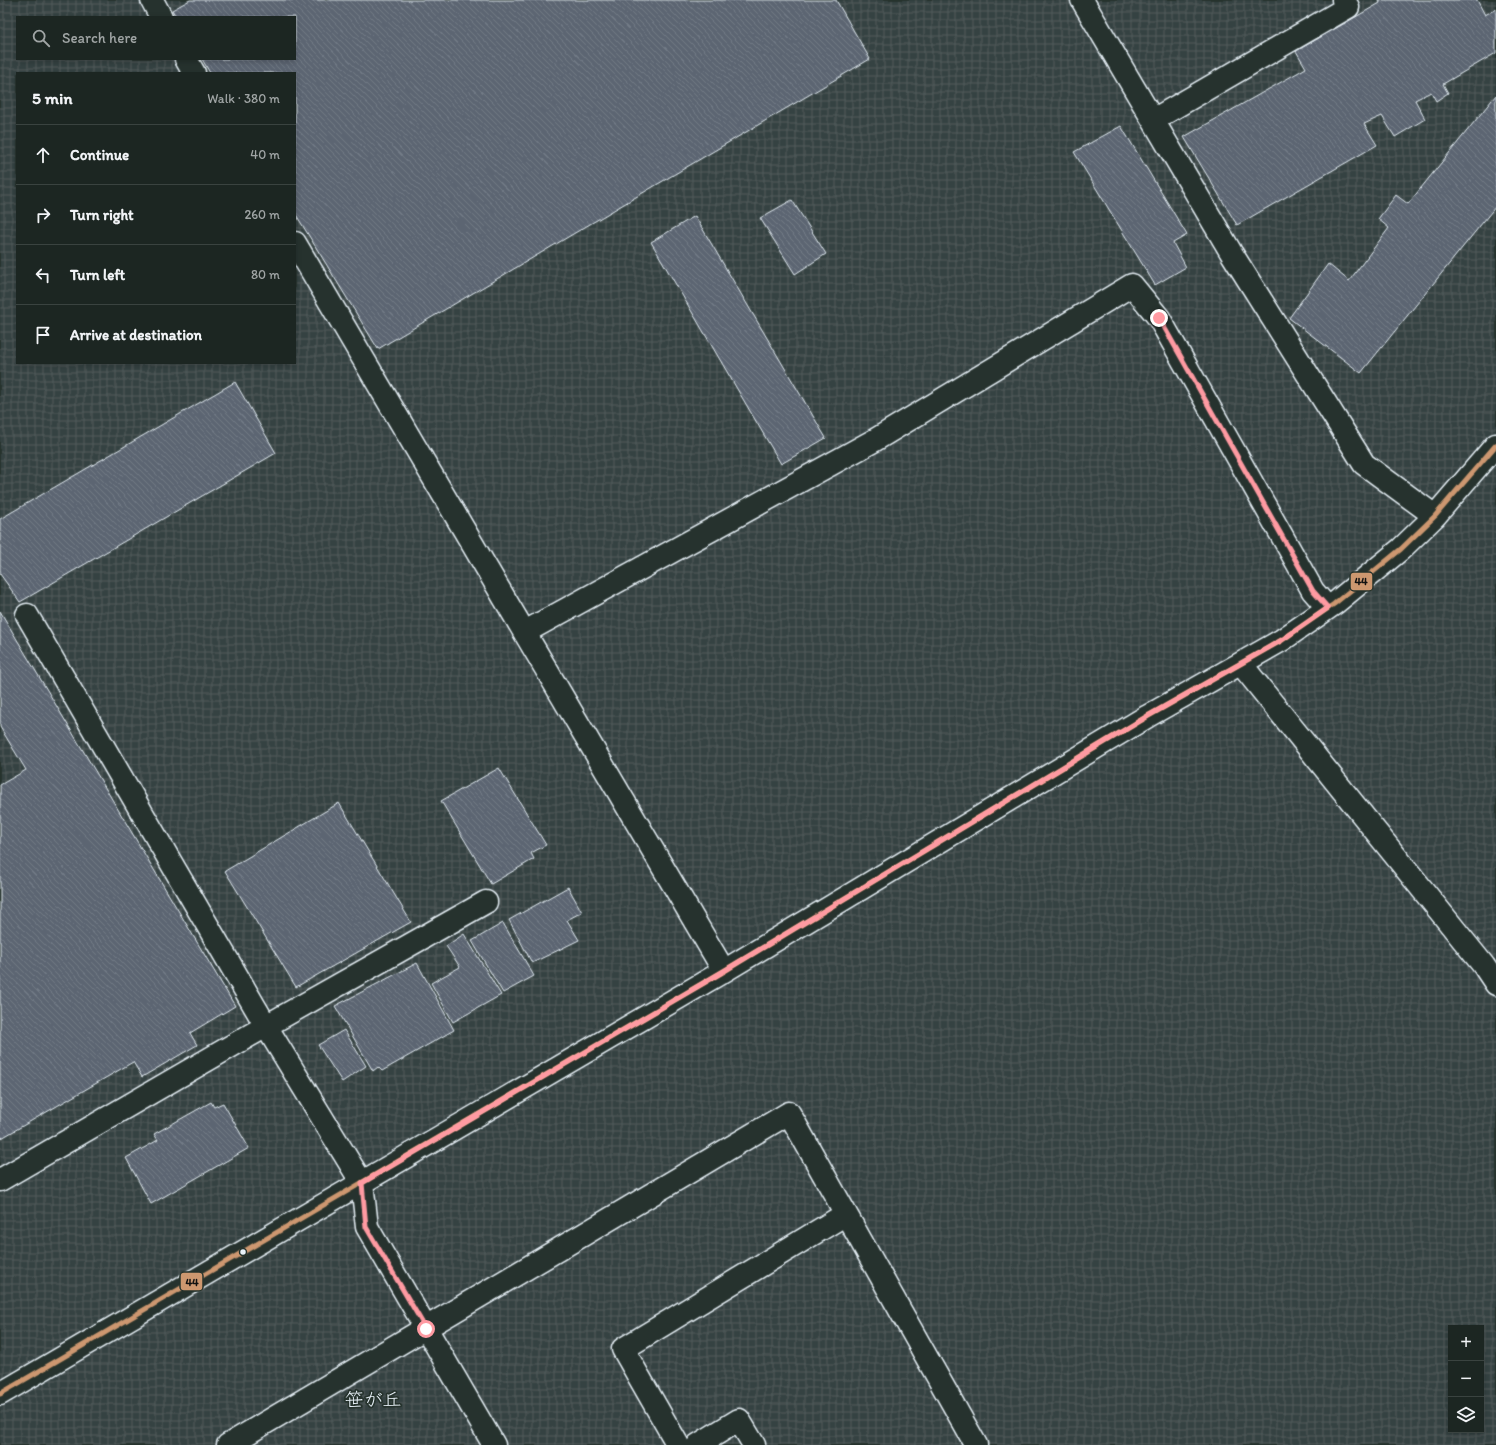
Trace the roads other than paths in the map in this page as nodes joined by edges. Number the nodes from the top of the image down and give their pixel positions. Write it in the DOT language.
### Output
graph roads {
  1 [pos="152,0"];
  2 [pos="1082,0"];
  3 [pos="1343,0"];
  4 [pos="160,16"];
  5 [pos="187,60"];
  6 [pos="193,72"];
  7 [pos="1153,120"];
  8 [pos="296,245"];
  9 [pos="1495,449"];
  10 [pos="1435,516"];
  11 [pos="1328,608"];
  12 [pos="27,615"];
  13 [pos="525,632"];
  14 [pos="1241,664"];
  15 [pos="486,902"];
  16 [pos="724,971"];
  17 [pos="1496,984"];
  18 [pos="266,1026"];
  19 [pos="0,1180"];
  20 [pos="362,1183"];
  21 [pos="846,1214"];
  22 [pos="426,1329"];
  23 [pos="0,1394"];
  24 [pos="228,1445"];
  25 [pos="494,1445"];
  26 [pos="678,1445"];
  27 [pos="698,1445"];
  28 [pos="754,1445"];
  29 [pos="976,1445"];
  1 -- 4 [label="street"];
  2 -- 7 [label="street"];
  3 -- 7 [label="street"];
  5 -- 6 [label="street"];
  7 -- 10 [label="street"];
  8 -- 13 [label="street"];
  9 -- 10 [label="street"];
  10 -- 11 [label="street"];
  11 -- 13 [label="street"];
  11 -- 14 [label="street"];
  12 -- 18 [label="street"];
  13 -- 16 [label="street"];
  14 -- 16 [label="street"];
  14 -- 17 [label="street"];
  15 -- 18 [label="street"];
  16 -- 20 [label="street"];
  18 -- 19 [label="street"];
  18 -- 20 [label="street"];
  20 -- 22 [label="street"];
  20 -- 23 [label="street"];
  21 -- 22 [label="street"];
  21 -- 26 [label="street"];
  21 -- 29 [label="street"];
  22 -- 24 [label="street"];
  22 -- 25 [label="street"];
  27 -- 28 [label="street"];
}
